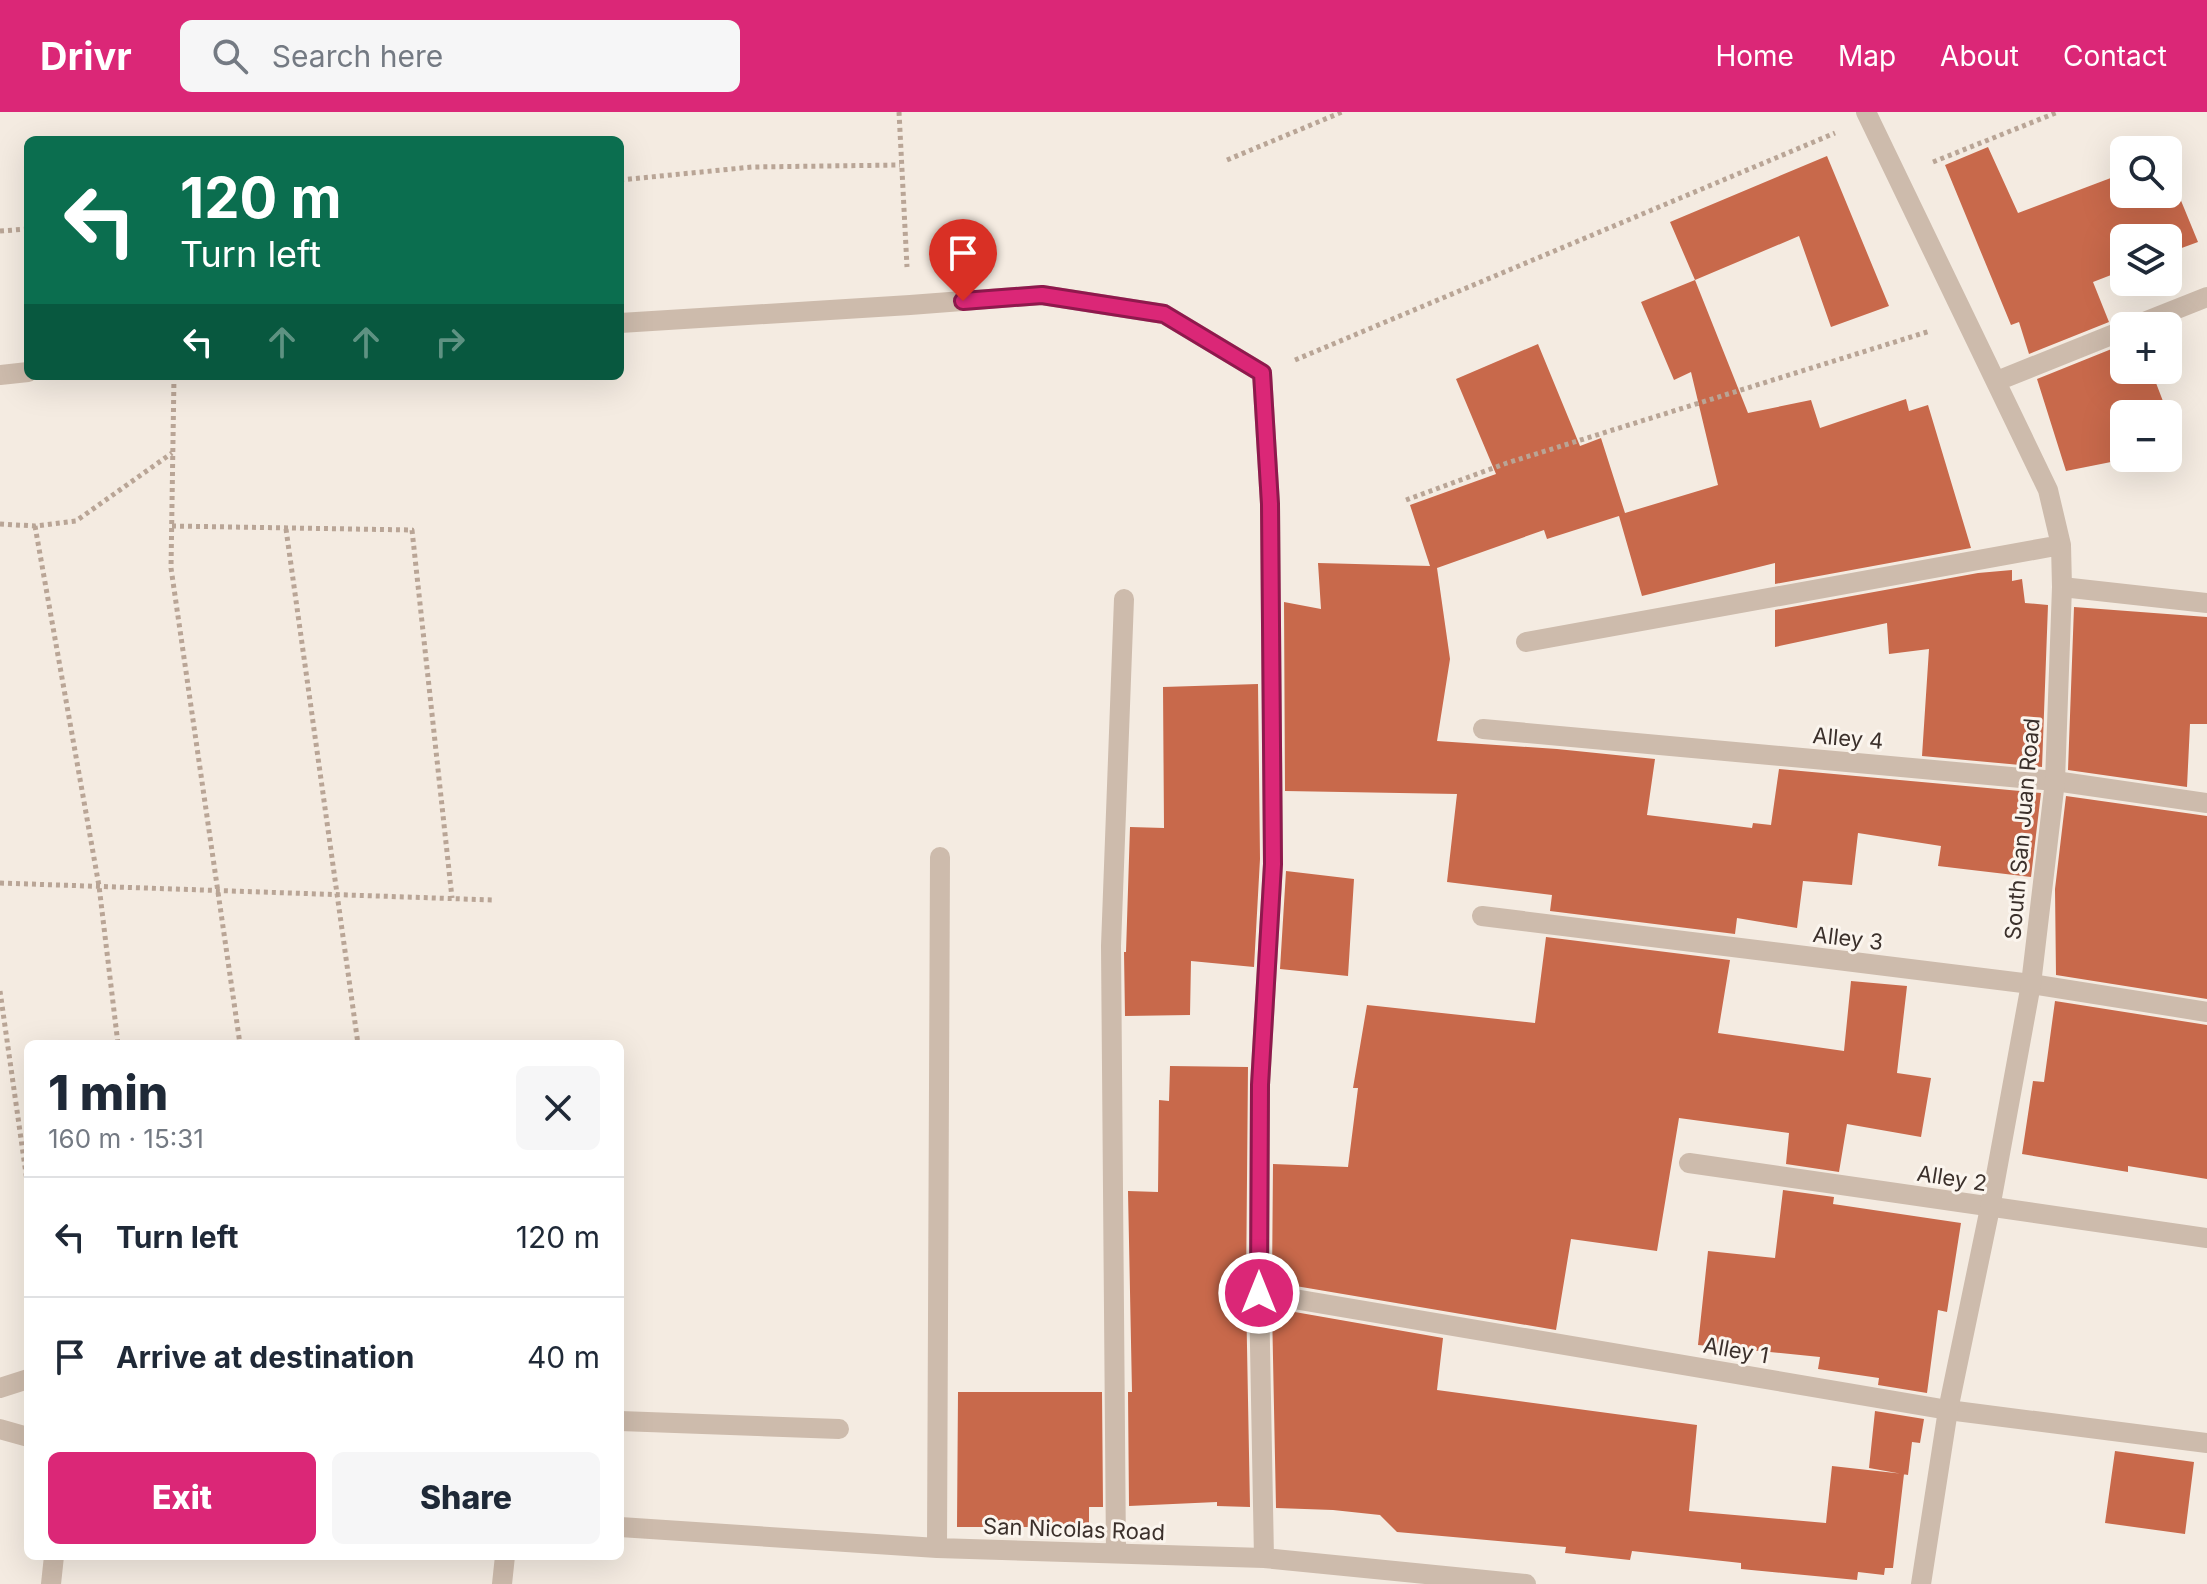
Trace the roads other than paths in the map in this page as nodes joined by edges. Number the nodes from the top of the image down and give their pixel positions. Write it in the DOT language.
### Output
graph roads {
  1 [pos="1868,115"];
  2 [pos="2207,297"];
  3 [pos="2169,312"];
  4 [pos="624,323"];
  5 [pos="2110,336"];
  6 [pos="24,372"];
  7 [pos="0,375"];
  8 [pos="1997,381"];
  9 [pos="2061,545"];
  10 [pos="2062,587"];
  11 [pos="1124,599"];
  12 [pos="2207,603"];
  13 [pos="1526,642"];
  14 [pos="1483,729"];
  15 [pos="2055,781"];
  16 [pos="2207,803"];
  17 [pos="940,857"];
  18 [pos="1482,916"];
  19 [pos="2031,984"];
  20 [pos="2207,1012"];
  21 [pos="1689,1163"];
  22 [pos="1990,1208"];
  23 [pos="2207,1238"];
  24 [pos="1259,1293"];
  25 [pos="24,1380"];
  26 [pos="0,1388"];
  27 [pos="1948,1410"];
  28 [pos="624,1421"];
  29 [pos="0,1429"];
  30 [pos="839,1429"];
  31 [pos="24,1436"];
  32 [pos="2207,1443"];
  33 [pos="624,1527"];
  34 [pos="937,1548"];
  35 [pos="1116,1554"];
  36 [pos="1264,1558"];
  37 [pos="54,1560"];
  38 [pos="505,1560"];
  39 [pos="51,1584"];
  40 [pos="502,1584"];
  41 [pos="1526,1584"];
  42 [pos="1921,1584"];
  1 -- 8 [label="street, South San Juan Road"];
  2 -- 3 [label="street"];
  4 -- 24 [label="street"];
  5 -- 8 [label="street"];
  6 -- 7 [label="street"];
  8 -- 9 [label="street, South San Juan Road"];
  9 -- 10 [label="street, South San Juan Road"];
  9 -- 13 [label="street"];
  10 -- 12 [label="street"];
  10 -- 15 [label="street, South San Juan Road"];
  11 -- 35 [label="street"];
  14 -- 15 [label="street, Alley 4"];
  15 -- 16 [label="street, Alley 4"];
  15 -- 19 [label="street, South San Juan Road"];
  17 -- 34 [label="street"];
  18 -- 19 [label="street, Alley 3"];
  19 -- 20 [label="street, Alley 3"];
  19 -- 22 [label="street, South San Juan Road"];
  21 -- 22 [label="street, Alley 2"];
  22 -- 23 [label="street, Alley 2"];
  22 -- 27 [label="street, South San Juan Road"];
  24 -- 27 [label="street, Alley 1"];
  24 -- 36 [label="street"];
  25 -- 26 [label="street"];
  27 -- 32 [label="street, Alley 1"];
  27 -- 42 [label="street, South San Juan Road"];
  28 -- 30 [label="street"];
  29 -- 31 [label="street"];
  33 -- 34 [label="street, San Nicolas Road"];
  34 -- 35 [label="street, San Nicolas Road"];
  35 -- 36 [label="street, San Nicolas Road"];
  36 -- 41 [label="street, San Nicolas Road"];
  37 -- 39 [label="street"];
  38 -- 40 [label="street"];
}
